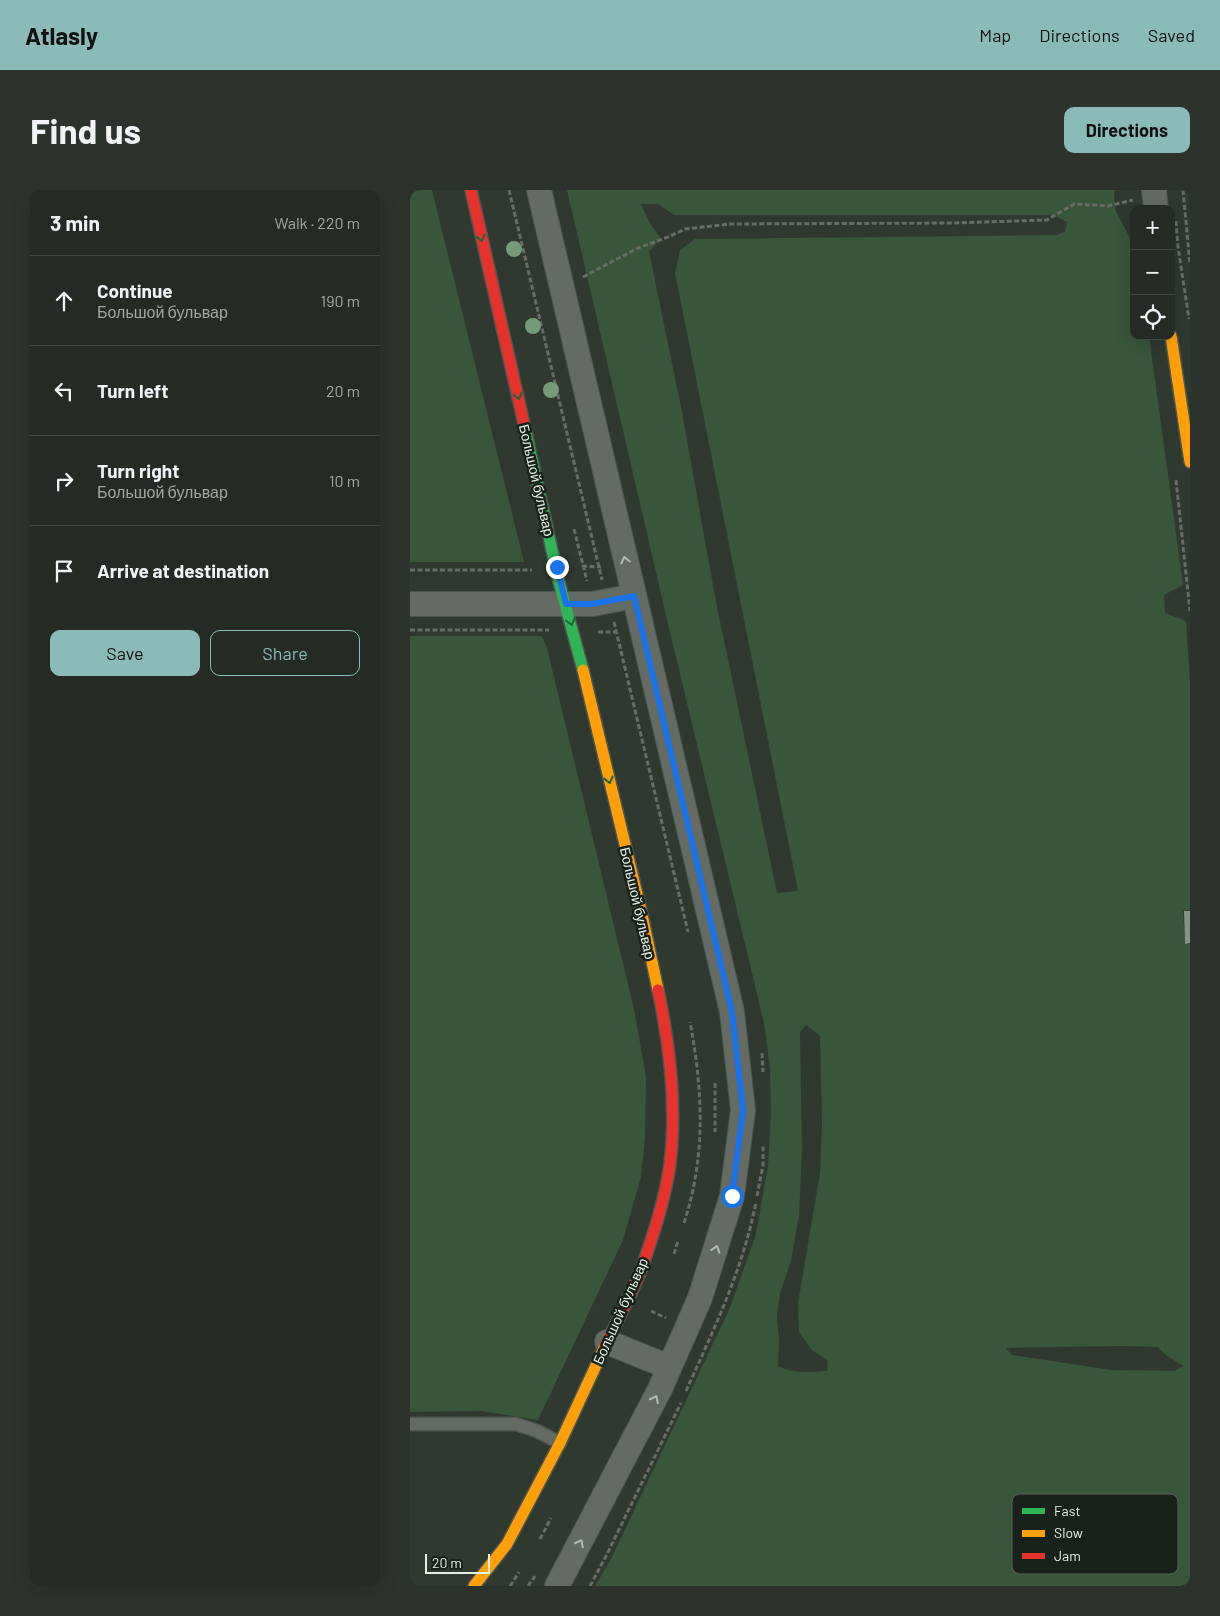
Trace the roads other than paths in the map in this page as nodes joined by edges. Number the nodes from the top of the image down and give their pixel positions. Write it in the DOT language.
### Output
graph roads {
  1 [pos="471,190"];
  2 [pos="539,190"];
  3 [pos="1172,340"];
  4 [pos="1190,462"];
  5 [pos="634,596"];
  6 [pos="410,604"];
  7 [pos="566,604"];
  8 [pos="608,1342"];
  9 [pos="669,1367"];
  10 [pos="410,1424"];
  11 [pos="560,1443"];
  12 [pos="474,1586"];
  13 [pos="557,1586"];
  1 -- 7 [label="street, Большой бульвар, one-way"];
  5 -- 2 [label="street, one-way"];
  3 -- 4 [label="street"];
  5 -- 7 [label="street"];
  9 -- 5 [label="street, one-way"];
  6 -- 7 [label="street"];
  7 -- 8 [label="street, Большой бульвар, one-way"];
  8 -- 9 [label="street"];
  8 -- 11 [label="street, Большой бульвар"];
  13 -- 9 [label="street, one-way"];
  10 -- 11 [label="lane"];
  11 -- 12 [label="street, Большой бульвар"];
}
